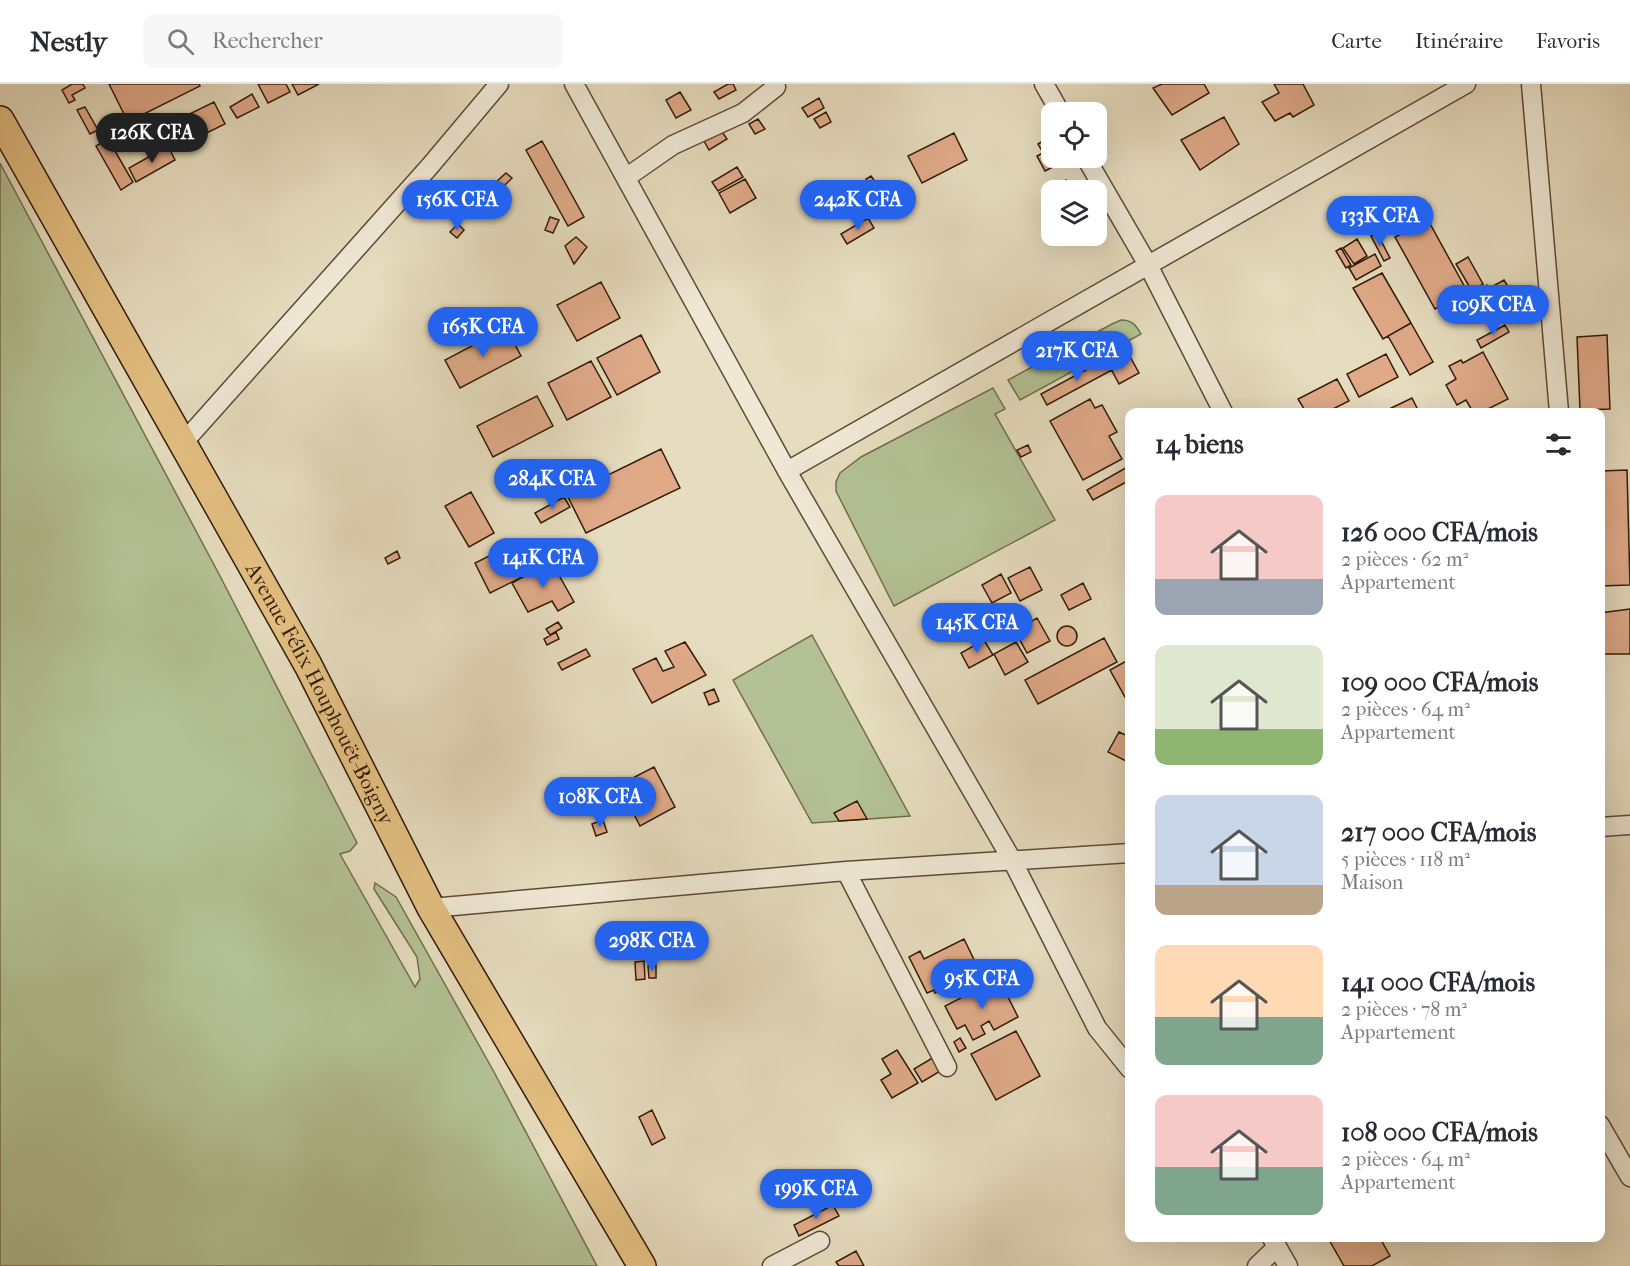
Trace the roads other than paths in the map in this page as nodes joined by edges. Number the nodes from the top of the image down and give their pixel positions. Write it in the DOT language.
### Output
graph roads {
  1 [pos="499,84"];
  2 [pos="574,84"];
  3 [pos="1044,84"];
  4 [pos="1530,84"];
  5 [pos="776,87"];
  6 [pos="1455,87"];
  7 [pos="1054,102"];
  8 [pos="0,120"];
  9 [pos="1092,168"];
  10 [pos="627,177"];
  11 [pos="1148,265"];
  12 [pos="1221,408"];
  13 [pos="1559,408"];
  14 [pos="183,443"];
  15 [pos="787,471"];
  16 [pos="1630,825"];
  17 [pos="1605,828"];
  18 [pos="1125,853"];
  19 [pos="1012,860"];
  20 [pos="846,871"];
  21 [pos="431,908"];
  22 [pos="1125,1063"];
  23 [pos="947,1067"];
  24 [pos="1605,1134"];
  25 [pos="1630,1177"];
  26 [pos="820,1241"];
  27 [pos="1275,1242"];
  28 [pos="642,1266"];
  29 [pos="772,1266"];
  30 [pos="1257,1266"];
  31 [pos="1288,1266"];
  1 -- 14 [label="street"];
  2 -- 10 [label="street"];
  3 -- 7 [label="street"];
  4 -- 13 [label="street"];
  5 -- 10 [label="street"];
  6 -- 11 [label="street"];
  8 -- 14 [label="highway, Avenue Félix Houphouët-Boigny"];
  9 -- 11 [label="street"];
  10 -- 15 [label="street"];
  11 -- 12 [label="street"];
  11 -- 15 [label="street"];
  14 -- 21 [label="highway, Avenue Félix Houphouët-Boigny"];
  15 -- 19 [label="street"];
  16 -- 17 [label="street"];
  18 -- 19 [label="street"];
  19 -- 20 [label="street"];
  19 -- 22 [label="street"];
  20 -- 21 [label="street"];
  20 -- 23 [label="street"];
  21 -- 28 [label="highway, Avenue Félix Houphouët-Boigny"];
  24 -- 25 [label="street"];
  26 -- 29 [label="street"];
  27 -- 30 [label="street"];
  27 -- 31 [label="street"];
}
